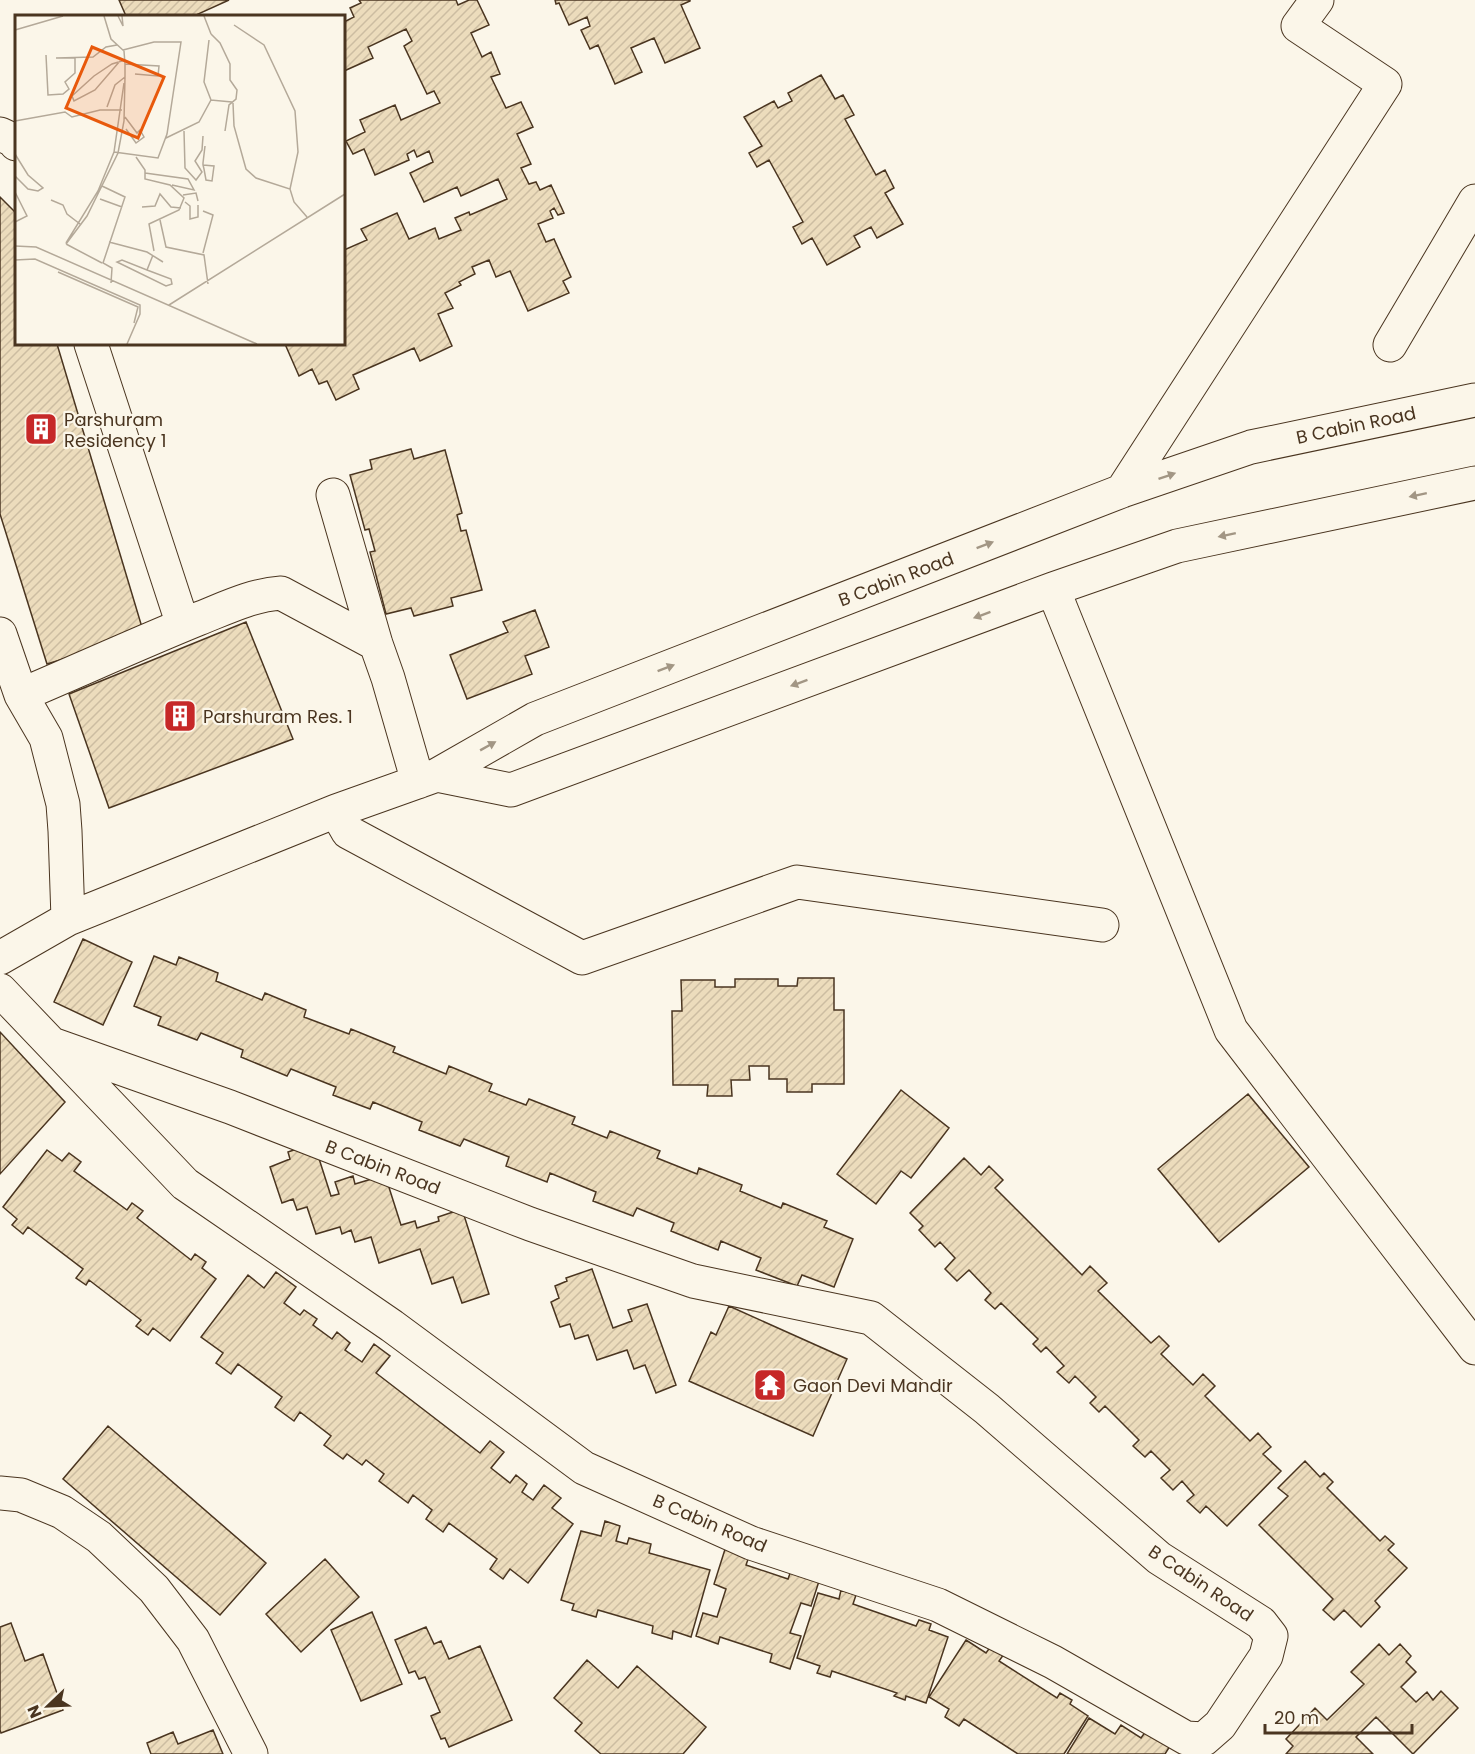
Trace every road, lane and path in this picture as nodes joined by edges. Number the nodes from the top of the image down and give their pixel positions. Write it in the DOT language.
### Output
graph roads {
  1 [pos="1317,0"];
  2 [pos="0,134"];
  3 [pos="15,142"];
  4 [pos="1475,201"];
  5 [pos="91,345"];
  6 [pos="1389,345"];
  7 [pos="1475,400"];
  8 [pos="1475,483"];
  9 [pos="1122,491"];
  10 [pos="333,495"];
  11 [pos="1053,589"];
  12 [pos="183,625"];
  13 [pos="0,634"];
  14 [pos="376,644"];
  15 [pos="21,695"];
  16 [pos="427,778"];
  17 [pos="336,811"];
  18 [pos="68,919"];
  19 [pos="1102,925"];
  20 [pos="0,958"];
  21 [pos="0,990"];
  22 [pos="52,1044"];
  23 [pos="1475,1348"];
  24 [pos="0,1493"];
  25 [pos="251,1754"];
  1 -- 9 [label="street"];
  2 -- 3 [label="street"];
  4 -- 6 [label="street"];
  5 -- 12 [label="street"];
  9 -- 7 [label="street, B Cabin Road, one-way"];
  8 -- 11 [label="street, one-way"];
  16 -- 9 [label="street, B Cabin Road, one-way"];
  10 -- 14 [label="street"];
  11 -- 16 [label="street, one-way"];
  11 -- 23 [label="street"];
  12 -- 14 [label="street"];
  12 -- 15 [label="street"];
  13 -- 15 [label="street"];
  14 -- 16 [label="street"];
  15 -- 18 [label="street"];
  16 -- 17 [label="street, B Cabin Road"];
  17 -- 18 [label="street, B Cabin Road"];
  17 -- 19 [label="street"];
  18 -- 20 [label="street, B Cabin Road"];
  21 -- 22 [label="street, B Cabin Road"];
  22 -- 22 [label="street, B Cabin Road"];
  24 -- 25 [label="street"];
}
